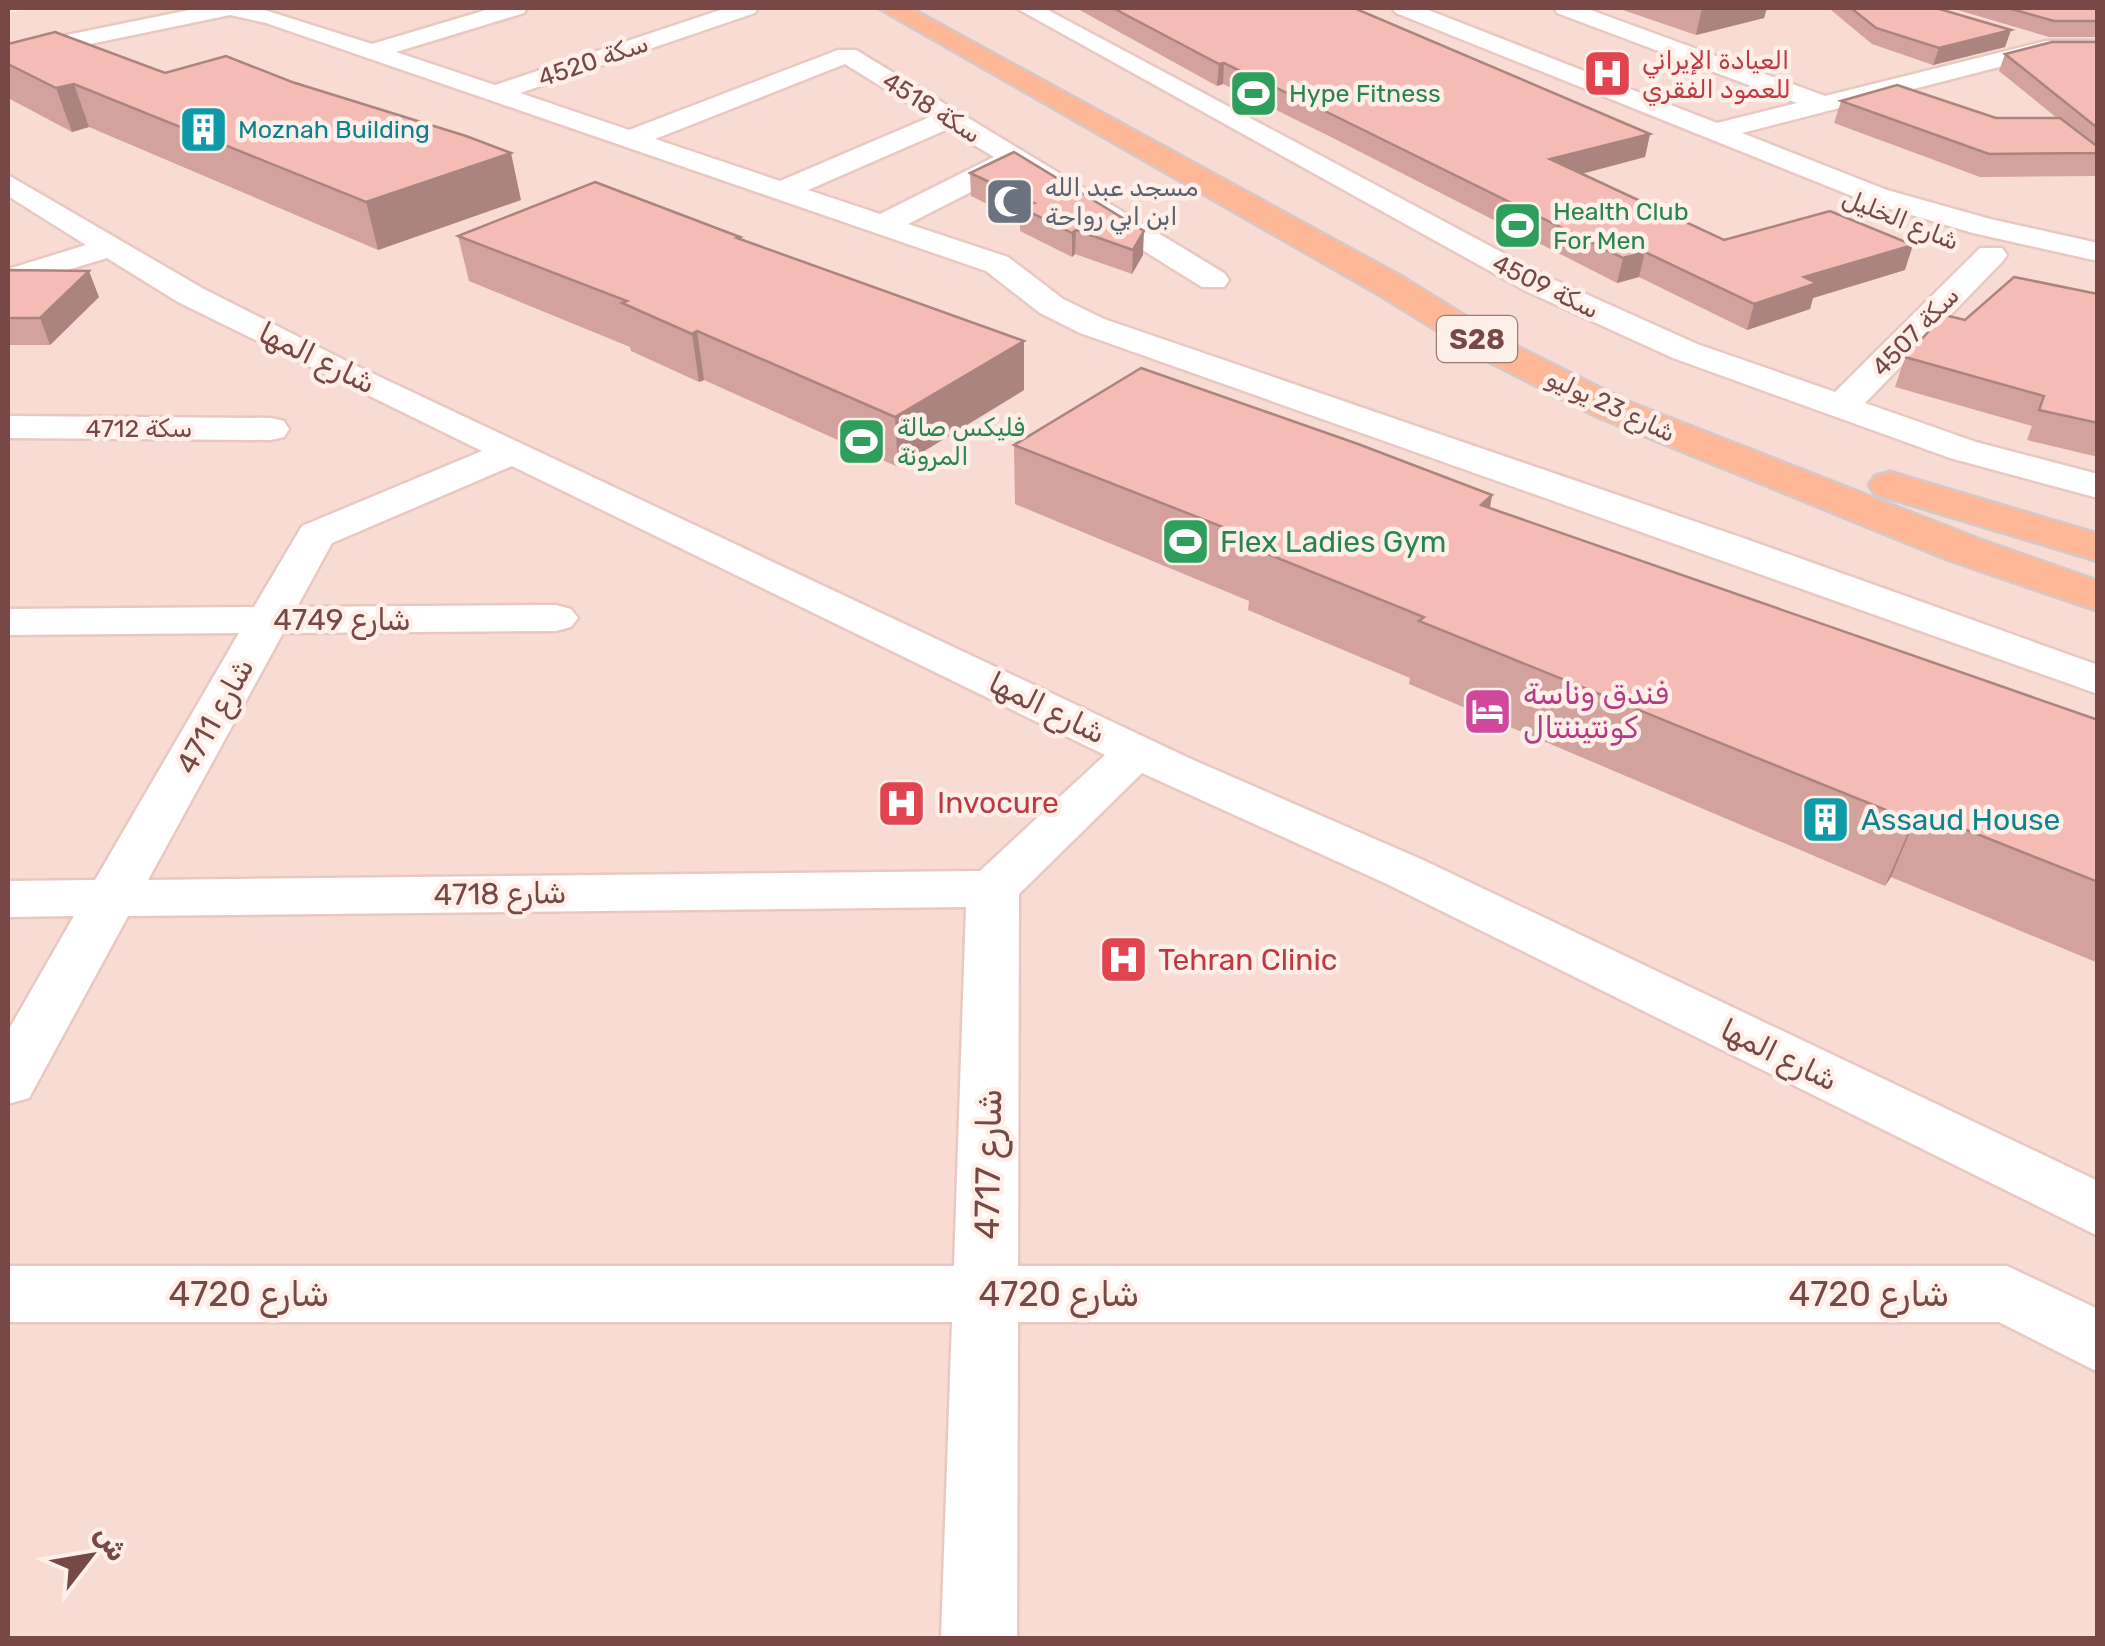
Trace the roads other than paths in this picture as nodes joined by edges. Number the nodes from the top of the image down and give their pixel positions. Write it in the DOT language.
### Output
graph roads {
  1 [pos="230,8"];
  2 [pos="516,8"];
  3 [pos="748,8"];
  4 [pos="892,8"];
  5 [pos="922,8"];
  6 [pos="1028,8"];
  7 [pos="1404,8"];
  8 [pos="1566,8"];
  9 [pos="275,13"];
  10 [pos="170,21"];
  11 [pos="2010,36"];
  12 [pos="2046,48"];
  13 [pos="2098,48"];
  14 [pos="373,51"];
  15 [pos="13,55"];
  16 [pos="496,93"];
  17 [pos="1824,104"];
  18 [pos="951,118"];
  19 [pos="1712,132"];
  20 [pos="632,138"];
  21 [pos="1013,158"];
  22 [pos="8,184"];
  23 [pos="783,190"];
  24 [pos="884,224"];
  25 [pos="110,247"];
  26 [pos="2098,252"];
  27 [pos="1991,255"];
  28 [pos="2027,266"];
  29 [pos="8,279"];
  30 [pos="1213,280"];
  31 [pos="1841,408"];
  32 [pos="8,427"];
  33 [pos="271,429"];
  34 [pos="1715,434"];
  35 [pos="512,452"];
  36 [pos="2098,486"];
  37 [pos="2098,548"];
  38 [pos="2098,582"];
  39 [pos="2098,597"];
  40 [pos="556,618"];
  41 [pos="268,620"];
  42 [pos="8,622"];
  43 [pos="2098,681"];
  44 [pos="1136,751"];
  45 [pos="993,889"];
  46 [pos="114,897"];
  47 [pos="8,898"];
  48 [pos="8,1082"];
  49 [pos="2098,1210"];
  50 [pos="8,1294"];
  51 [pos="986,1294"];
  52 [pos="2098,1343"];
  53 [pos="979,1638"];
  1 -- 9 [label="street"];
  1 -- 10 [label="street"];
  2 -- 14 [label="street"];
  3 -- 16 [label="street, سكة 4520"];
  4 -- 39 [label="main road, شارع 23 يوليو / S28"];
  5 -- 34 [label="main road, شارع 23 يوليو / S28"];
  6 -- 31 [label="street, سكة 4509"];
  7 -- 19 [label="street, شارع الخليل"];
  8 -- 17 [label="street"];
  9 -- 10 [label="street"];
  9 -- 14 [label="street"];
  10 -- 15 [label="street"];
  11 -- 12 [label="street"];
  12 -- 13 [label="street"];
  12 -- 17 [label="street"];
  14 -- 16 [label="street"];
  16 -- 20 [label="street"];
  17 -- 19 [label="street"];
  18 -- 20 [label="street, سكة 4518"];
  18 -- 21 [label="street, سكة 4518"];
  18 -- 23 [label="street"];
  19 -- 26 [label="street, شارع الخليل"];
  19 -- 27 [label="street, شارع الخليل"];
  20 -- 23 [label="street"];
  21 -- 24 [label="street"];
  21 -- 30 [label="street, سكة 4518"];
  22 -- 25 [label="street, شارع المها"];
  23 -- 24 [label="street"];
  24 -- 43 [label="street"];
  25 -- 29 [label="street"];
  25 -- 35 [label="street, شارع المها"];
  27 -- 28 [label="street, شارع الخليل"];
  27 -- 31 [label="street, سكة 4507"];
  31 -- 36 [label="street, سكة 4509"];
  32 -- 33 [label="street, سكة 4712"];
  34 -- 37 [label="main road"];
  34 -- 38 [label="main road, شارع 23 يوليو / S28"];
  35 -- 41 [label="street, 4711 شارع"];
  35 -- 44 [label="street, شارع المها"];
  40 -- 41 [label="street, 4749 شارع"];
  41 -- 42 [label="street, 4749 شارع"];
  41 -- 46 [label="street, 4711 شارع"];
  44 -- 45 [label="street"];
  44 -- 49 [label="street, شارع المها"];
  45 -- 46 [label="street, 4718 شارع"];
  45 -- 51 [label="street, 4717 شارع"];
  46 -- 47 [label="street, 4718 شارع"];
  46 -- 48 [label="street, 4711 شارع"];
  50 -- 51 [label="street, 4720 شارع"];
  51 -- 52 [label="street, 4720 شارع"];
  51 -- 53 [label="street, 4717 شارع"];
}
